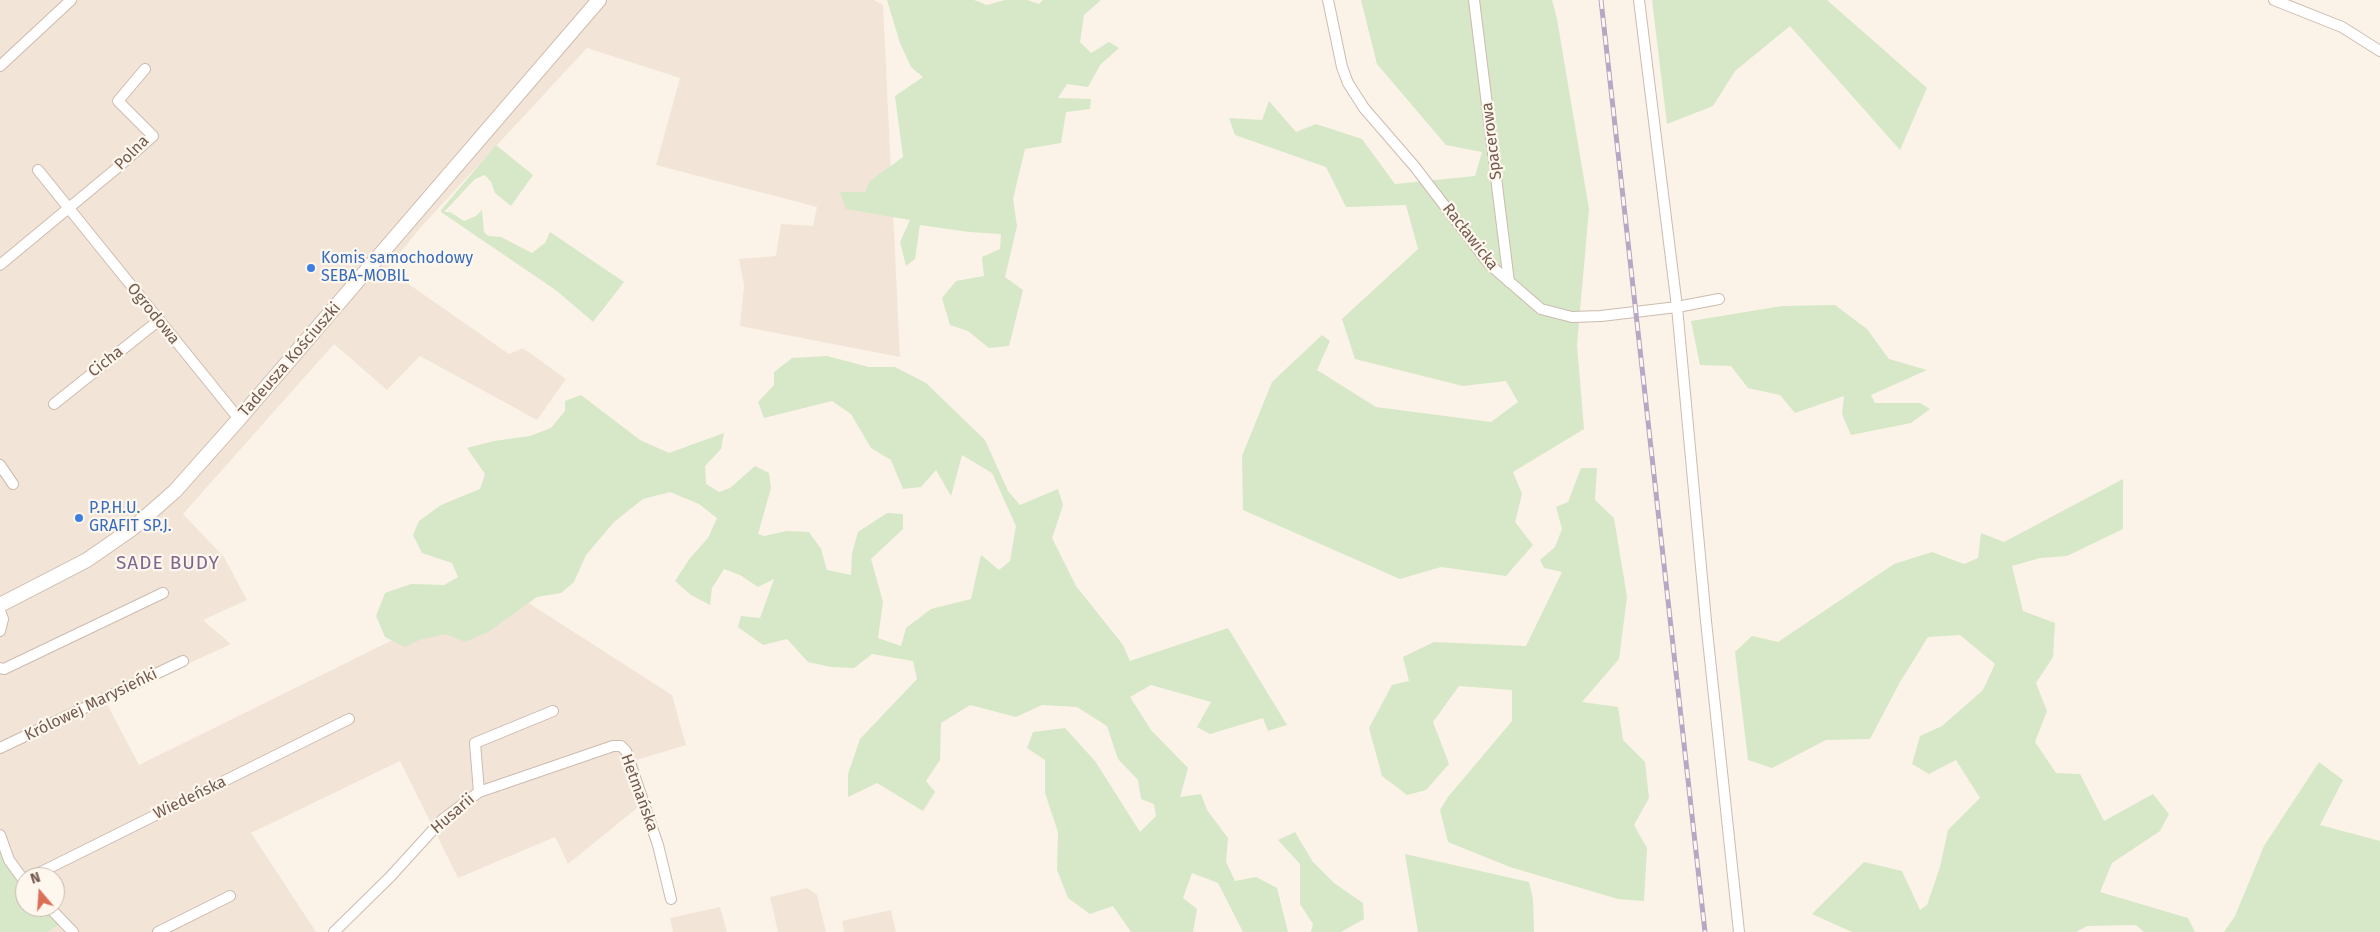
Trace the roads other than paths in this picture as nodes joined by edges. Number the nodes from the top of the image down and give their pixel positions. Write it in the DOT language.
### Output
graph roads {
  1 [pos="70,0"];
  2 [pos="599,0"];
  3 [pos="1328,0"];
  4 [pos="1474,0"];
  5 [pos="1639,0"];
  6 [pos="2274,0"];
  7 [pos="2380,51"];
  8 [pos="0,66"];
  9 [pos="145,69"];
  10 [pos="38,170"];
  11 [pos="68,209"];
  12 [pos="0,265"];
  13 [pos="1509,282"];
  14 [pos="1719,299"];
  15 [pos="1677,307"];
  16 [pos="158,320"];
  17 [pos="54,404"];
  18 [pos="240,419"];
  19 [pos="0,465"];
  20 [pos="13,484"];
  21 [pos="163,593"];
  22 [pos="0,605"];
  23 [pos="0,611"];
  24 [pos="0,631"];
  25 [pos="183,661"];
  26 [pos="0,668"];
  27 [pos="553,711"];
  28 [pos="349,719"];
  29 [pos="0,748"];
  30 [pos="479,792"];
  31 [pos="0,835"];
  32 [pos="52,867"];
  33 [pos="15,868"];
  34 [pos="230,896"];
  35 [pos="671,899"];
  36 [pos="57,917"];
  37 [pos="68,930"];
  38 [pos="158,932"];
  39 [pos="334,932"];
  40 [pos="1739,932"];
  1 -- 8 [label="street"];
  2 -- 18 [label="main road, Tadeusza Kościuszki"];
  3 -- 13 [label="street, Racławicka"];
  4 -- 13 [label="street, Spacerowa"];
  5 -- 15 [label="street"];
  6 -- 7 [label="street"];
  9 -- 11 [label="street, Polna"];
  10 -- 11 [label="street"];
  11 -- 12 [label="street, Polna"];
  11 -- 16 [label="street, Ogrodowa"];
  13 -- 15 [label="street, Racławicka"];
  14 -- 15 [label="street, Racławicka"];
  15 -- 40 [label="street"];
  16 -- 17 [label="street, Cicha"];
  16 -- 18 [label="street, Ogrodowa"];
  18 -- 22 [label="main road, Tadeusza Kościuszki"];
  19 -- 20 [label="street"];
  21 -- 26 [label="street"];
  23 -- 24 [label="street"];
  25 -- 29 [label="street, Królowej Marysieńki"];
  27 -- 30 [label="street, Husarii"];
  28 -- 32 [label="street, Wiedeńska"];
  30 -- 35 [label="street, Hetmańska"];
  30 -- 39 [label="street, Husarii"];
  31 -- 33 [label="street"];
  34 -- 38 [label="street"];
  36 -- 37 [label="street"];
}
